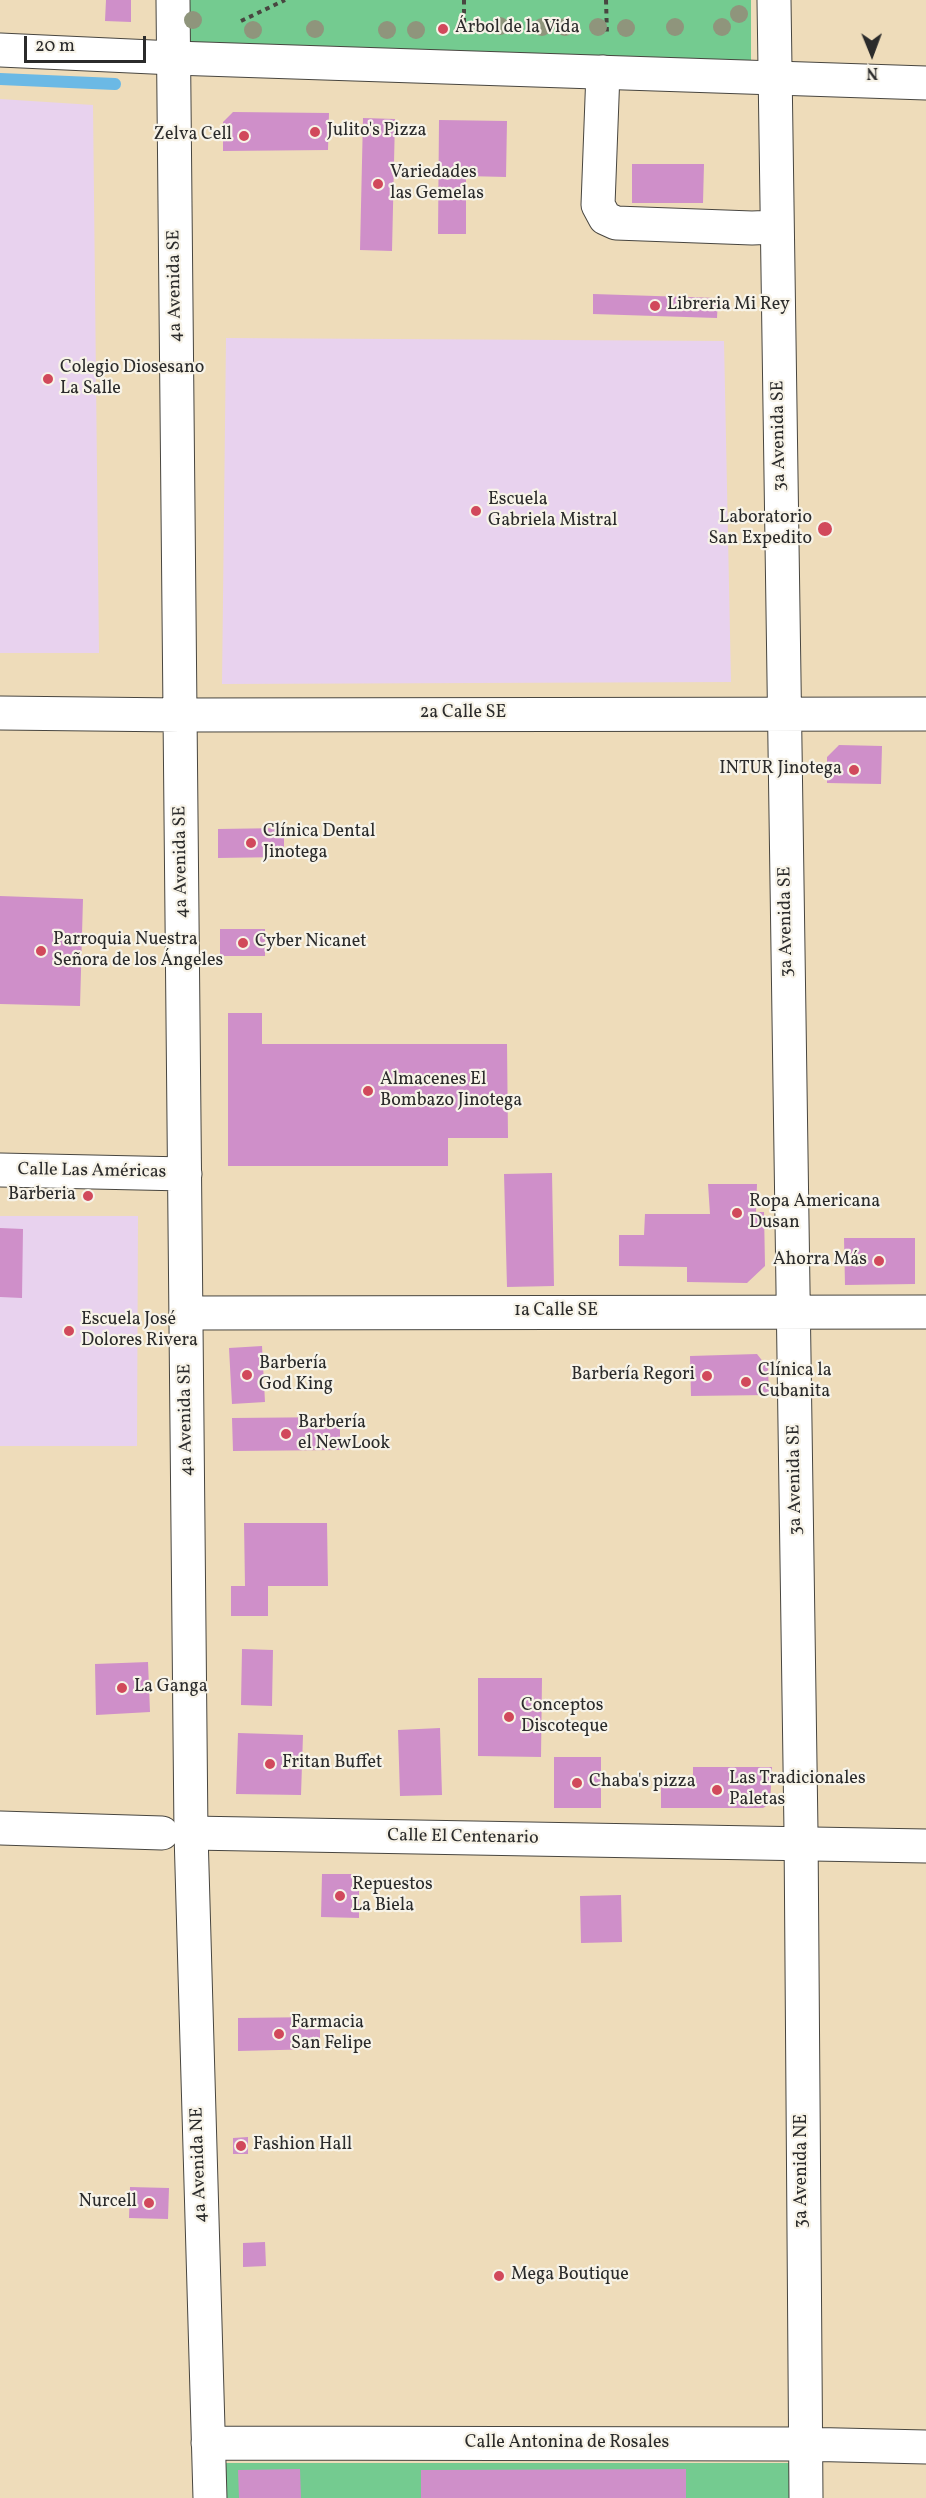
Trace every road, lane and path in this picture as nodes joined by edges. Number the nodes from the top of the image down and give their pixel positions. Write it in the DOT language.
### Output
graph roads {
  1 [pos="173,0"];
  2 [pos="464,0"];
  3 [pos="606,0"];
  4 [pos="774,0"];
  5 [pos="464,31"];
  6 [pos="0,50"];
  7 [pos="174,58"];
  8 [pos="605,59"];
  9 [pos="775,78"];
  10 [pos="926,83"];
  11 [pos="777,227"];
  12 [pos="0,713"];
  13 [pos="784,714"];
  14 [pos="926,714"];
  15 [pos="180,716"];
  16 [pos="0,1170"];
  17 [pos="185,1174"];
  18 [pos="793,1312"];
  19 [pos="926,1312"];
  20 [pos="186,1313"];
  21 [pos="0,1828"];
  22 [pos="177,1833"];
  23 [pos="801,1843"];
  24 [pos="926,1846"];
  25 [pos="208,2443"];
  26 [pos="806,2444"];
  27 [pos="926,2446"];
  28 [pos="210,2498"];
  29 [pos="806,2498"];
  1 -- 7 [label="street, 4a Avenida SE"];
  2 -- 5 [label="path"];
  3 -- 8 [label="path"];
  4 -- 9 [label="street, 3a Avenida SE"];
  6 -- 7 [label="street"];
  7 -- 8 [label="street"];
  7 -- 15 [label="street, 4a Avenida SE"];
  8 -- 9 [label="street"];
  8 -- 11 [label="street"];
  9 -- 10 [label="street"];
  9 -- 11 [label="street, 3a Avenida SE"];
  11 -- 13 [label="street, 3a Avenida SE"];
  12 -- 15 [label="street, 2a Calle SE"];
  13 -- 14 [label="street, 2a Calle SE"];
  13 -- 15 [label="street, 2a Calle SE"];
  13 -- 18 [label="street, 3a Avenida SE"];
  15 -- 17 [label="street, 4a Avenida SE"];
  16 -- 17 [label="street, Calle Las Américas"];
  17 -- 20 [label="street, 4a Avenida SE"];
  18 -- 19 [label="street, 1a Calle SE"];
  18 -- 20 [label="street, 1a Calle SE"];
  18 -- 23 [label="street, 3a Avenida SE"];
  20 -- 22 [label="street, 4a Avenida SE"];
  21 -- 22 [label="street, Calle El Centenario"];
  22 -- 23 [label="street, Calle El Centenario"];
  22 -- 25 [label="street, 4a Avenida NE"];
  23 -- 24 [label="street, Calle El Centenario"];
  23 -- 26 [label="street, 3a Avenida NE"];
  25 -- 26 [label="street, Calle Antonina de Rosales"];
  25 -- 28 [label="street, 4a Avenida NE"];
  26 -- 27 [label="street, Calle Antonina de Rosales"];
  26 -- 29 [label="street, 3a Avenida NE"];
}
